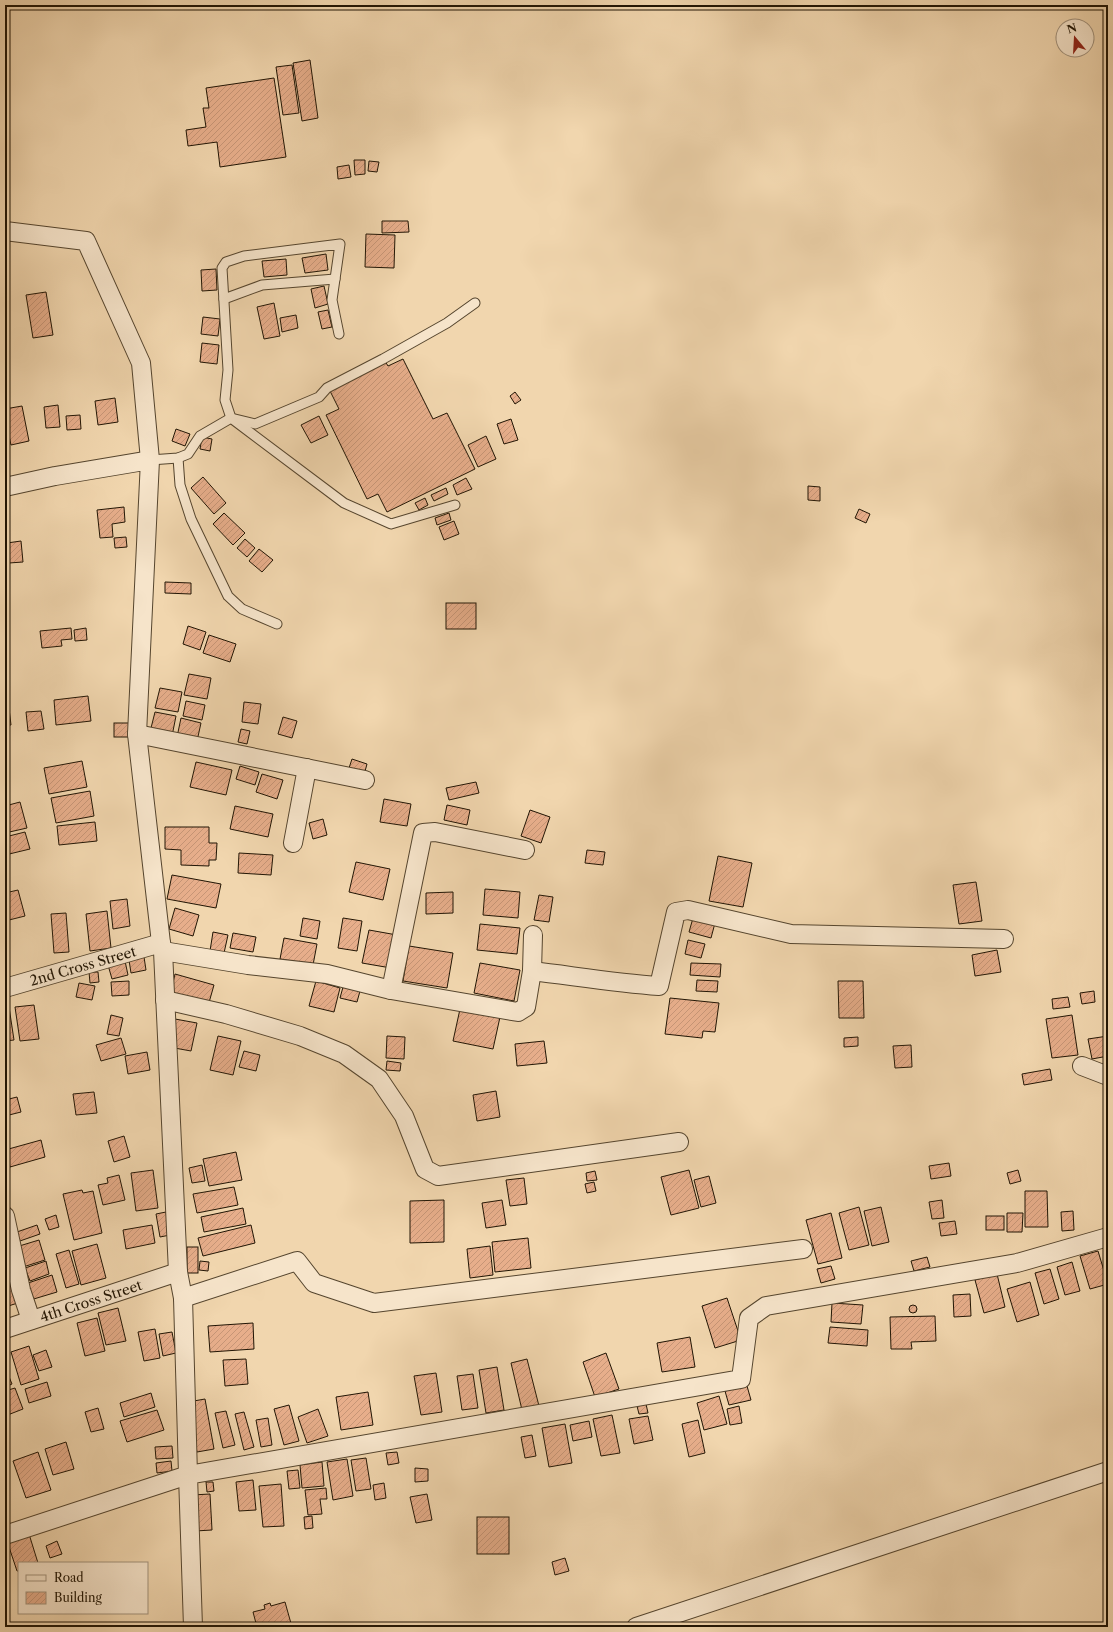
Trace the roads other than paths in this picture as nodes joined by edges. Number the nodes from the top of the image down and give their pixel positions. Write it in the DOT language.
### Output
graph roads {
  1 [pos="5,231"];
  2 [pos="335,279"];
  3 [pos="224,300"];
  4 [pos="475,303"];
  5 [pos="339,334"];
  6 [pos="231,418"];
  7 [pos="178,458"];
  8 [pos="150,460"];
  9 [pos="5,487"];
  10 [pos="456,505"];
  11 [pos="277,624"];
  12 [pos="137,734"];
  13 [pos="307,768"];
  14 [pos="365,780"];
  15 [pos="293,843"];
  16 [pos="525,850"];
  17 [pos="533,935"];
  18 [pos="1004,939"];
  19 [pos="162,947"];
  20 [pos="532,971"];
  21 [pos="5,988"];
  22 [pos="391,990"];
  23 [pos="165,1000"];
  24 [pos="1082,1066"];
  25 [pos="1108,1076"];
  26 [pos="679,1142"];
  27 [pos="5,1216"];
  28 [pos="1108,1237"];
  29 [pos="803,1249"];
  30 [pos="178,1272"];
  31 [pos="183,1298"];
  32 [pos="31,1320"];
  33 [pos="5,1329"];
  34 [pos="1108,1471"];
  35 [pos="188,1475"];
  36 [pos="5,1535"];
  37 [pos="193,1627"];
  38 [pos="636,1627"];
  1 -- 8 [label="street"];
  2 -- 3 [label="lane"];
  2 -- 3 [label="lane"];
  2 -- 5 [label="lane"];
  3 -- 6 [label="lane"];
  4 -- 6 [label="lane"];
  6 -- 7 [label="lane"];
  6 -- 10 [label="lane"];
  7 -- 8 [label="lane"];
  7 -- 11 [label="lane"];
  8 -- 9 [label="street"];
  8 -- 12 [label="street"];
  12 -- 13 [label="street"];
  12 -- 19 [label="street"];
  13 -- 14 [label="street"];
  13 -- 15 [label="street"];
  16 -- 22 [label="street"];
  17 -- 20 [label="street"];
  18 -- 20 [label="street"];
  19 -- 21 [label="street, 2nd Cross Street"];
  19 -- 22 [label="street"];
  19 -- 23 [label="street"];
  20 -- 22 [label="street"];
  23 -- 26 [label="street"];
  23 -- 30 [label="street"];
  24 -- 25 [label="street"];
  27 -- 32 [label="street"];
  28 -- 35 [label="street"];
  29 -- 31 [label="street"];
  30 -- 31 [label="street"];
  30 -- 32 [label="street, 4th Cross Street"];
  31 -- 35 [label="street"];
  32 -- 33 [label="street, 4th Cross Street"];
  34 -- 38 [label="street"];
  35 -- 36 [label="street"];
  35 -- 37 [label="street"];
}
